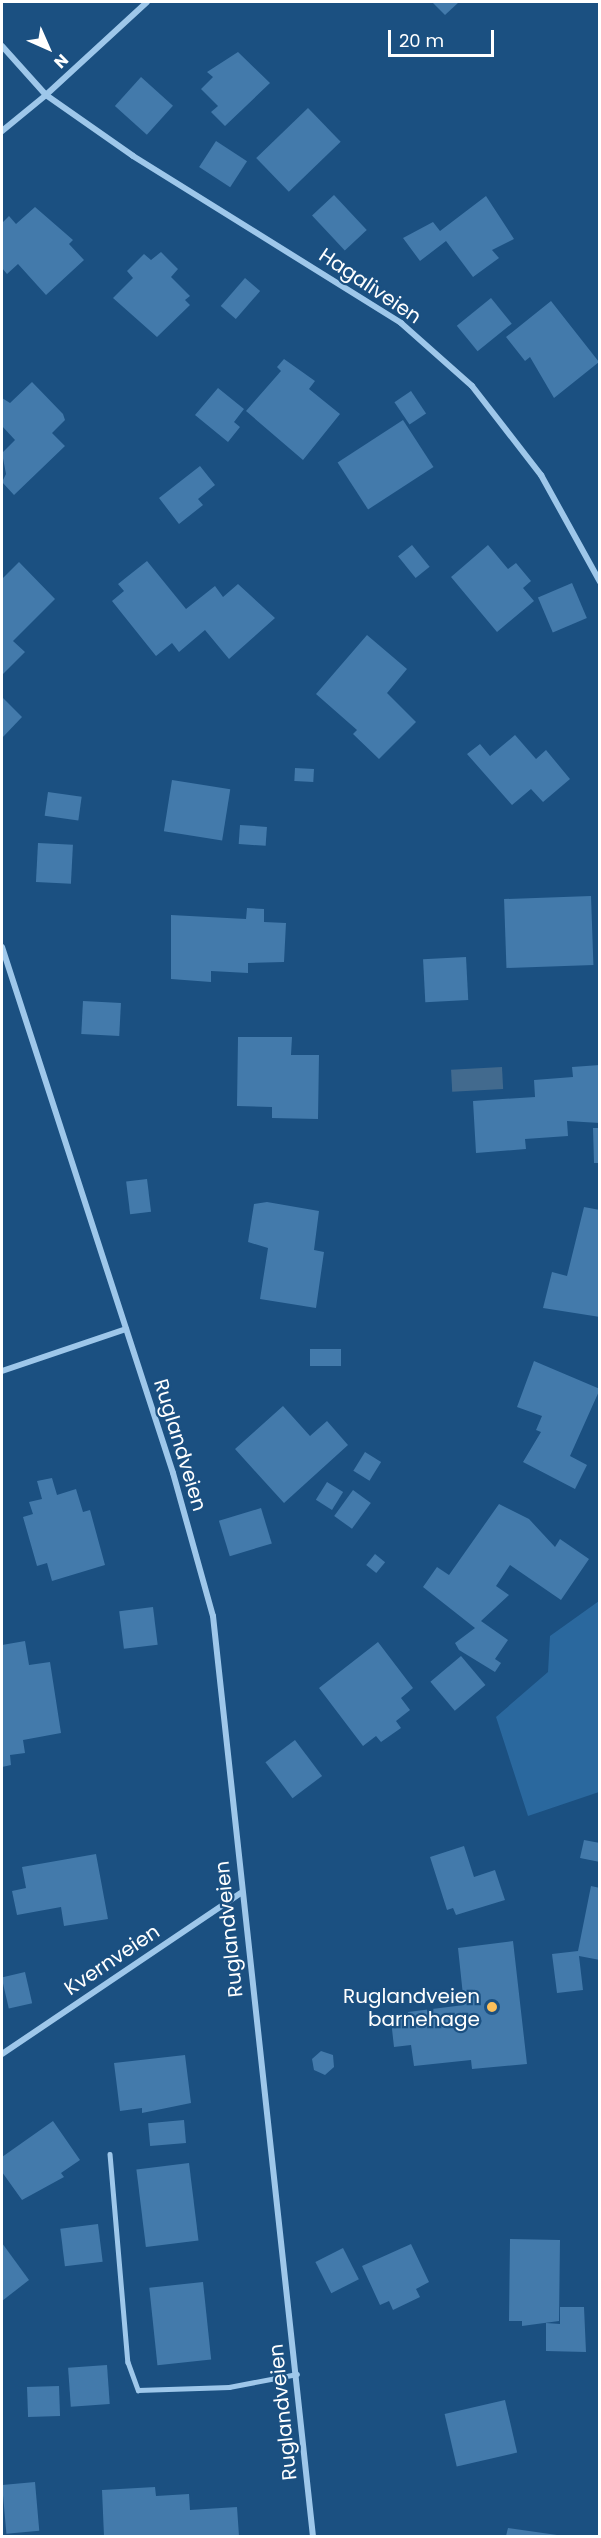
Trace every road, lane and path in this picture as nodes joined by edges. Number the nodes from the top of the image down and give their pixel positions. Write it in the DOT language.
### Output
graph roads {
  1 [pos="147,2"];
  2 [pos="2,46"];
  3 [pos="46,95"];
  4 [pos="2,131"];
  5 [pos="600,582"];
  6 [pos="2,946"];
  7 [pos="126,1329"];
  8 [pos="2,1371"];
  9 [pos="241,1893"];
  10 [pos="2,2054"];
  11 [pos="110,2154"];
  12 [pos="297,2374"];
  13 [pos="312,2536"];
  1 -- 3 [label="street"];
  2 -- 3 [label="street"];
  3 -- 4 [label="street"];
  3 -- 5 [label="street, Hagaliveien"];
  6 -- 7 [label="street, Ruglandveien"];
  7 -- 8 [label="street"];
  7 -- 9 [label="street, Ruglandveien"];
  9 -- 10 [label="street, Kvernveien"];
  9 -- 12 [label="street, Ruglandveien"];
  11 -- 12 [label="lane"];
  12 -- 13 [label="street, Ruglandveien"];
}
